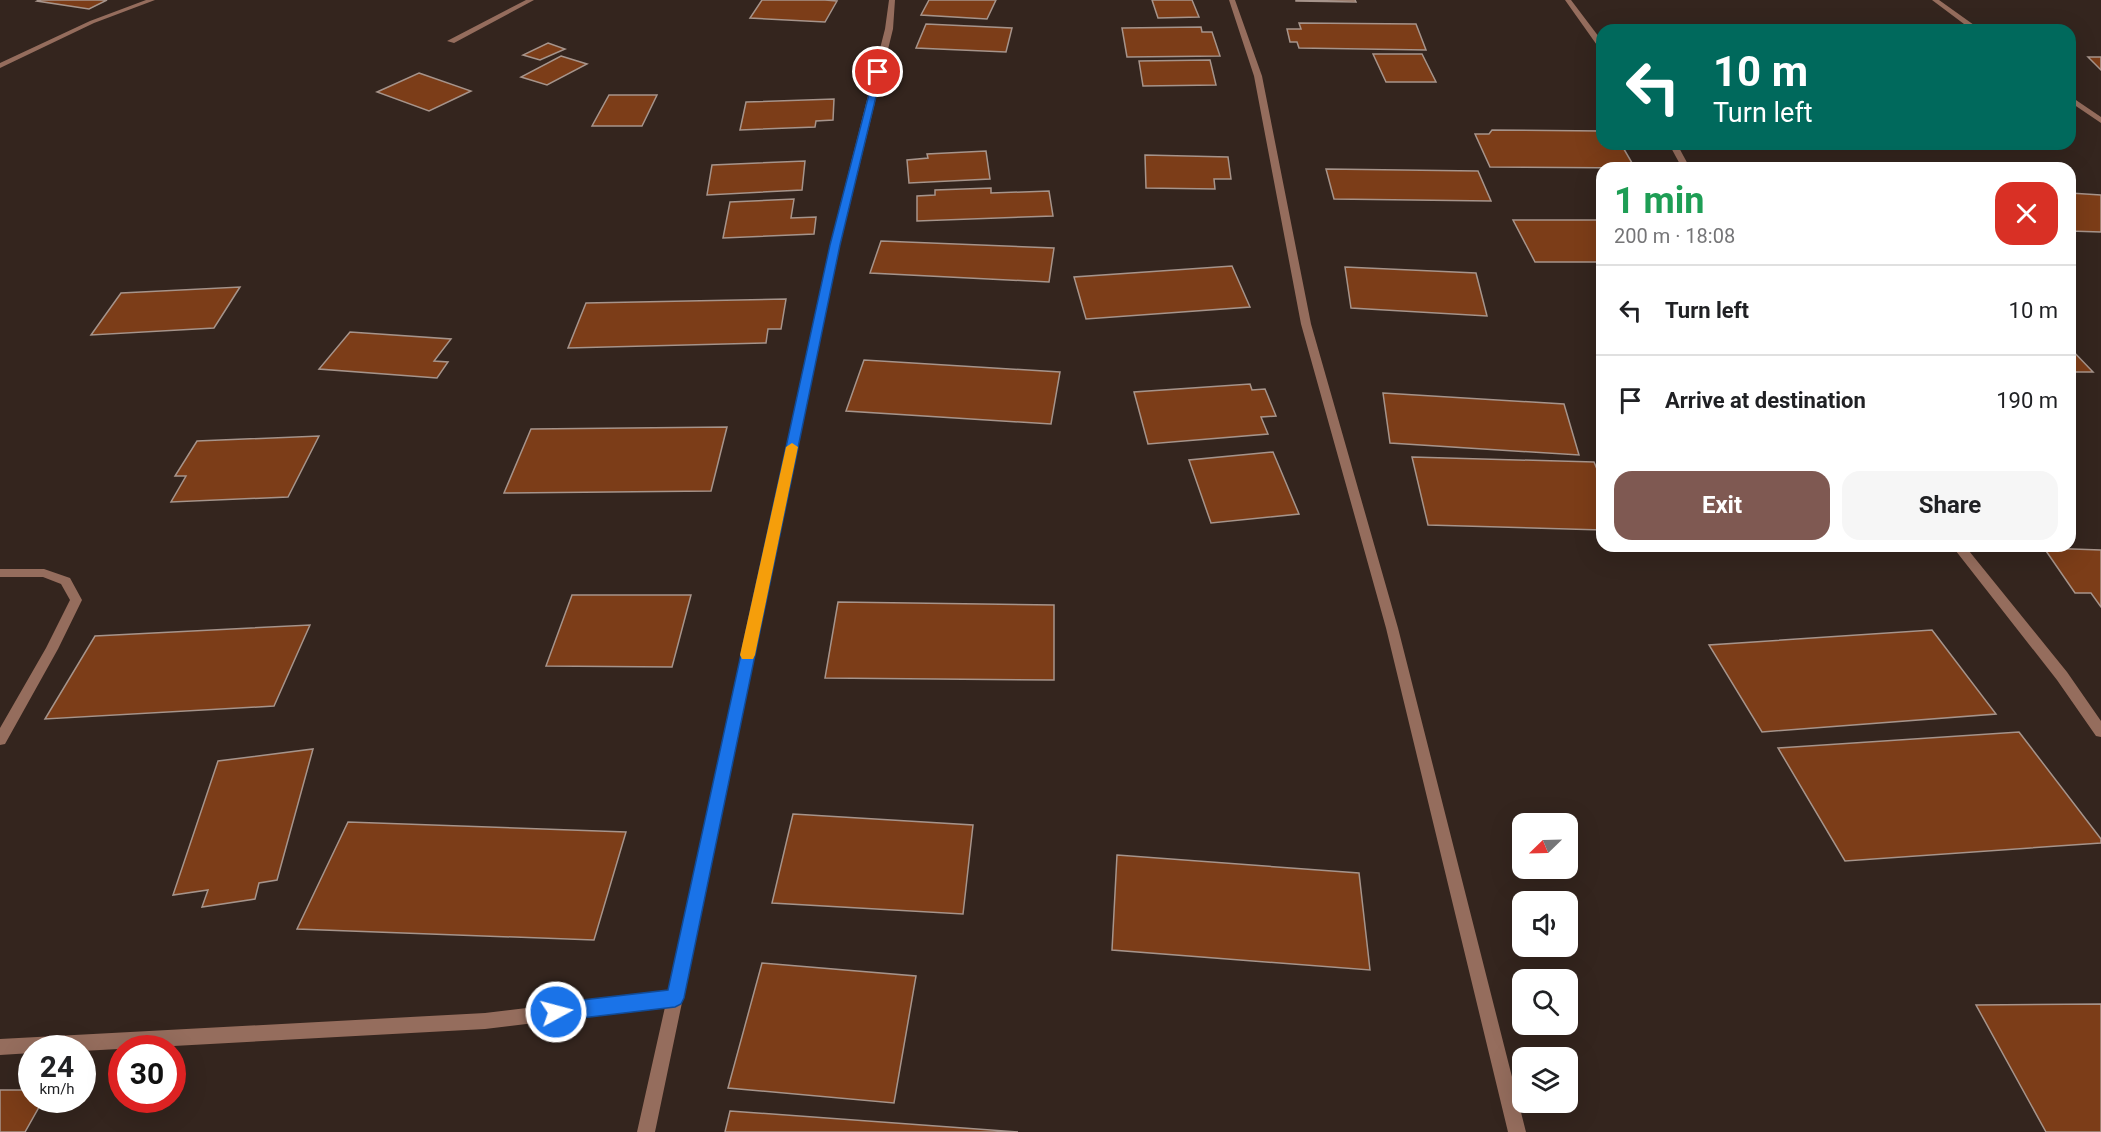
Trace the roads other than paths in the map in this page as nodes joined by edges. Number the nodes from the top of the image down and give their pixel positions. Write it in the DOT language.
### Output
graph roads {
  1 [pos="152,0"];
  2 [pos="531,0"];
  3 [pos="892,0"];
  4 [pos="1232,0"];
  5 [pos="1568,0"];
  6 [pos="1935,0"];
  7 [pos="1969,24"];
  8 [pos="1596,38"];
  9 [pos="451,41"];
  10 [pos="0,66"];
  11 [pos="2076,102"];
  12 [pos="2101,121"];
  13 [pos="1963,552"];
  14 [pos="0,573"];
  15 [pos="2101,732"];
  16 [pos="0,740"];
  17 [pos="675,998"];
  18 [pos="0,1047"];
  19 [pos="646,1132"];
  20 [pos="1517,1132"];
  1 -- 10 [label="street"];
  2 -- 9 [label="street"];
  3 -- 17 [label="street"];
  4 -- 20 [label="street"];
  5 -- 8 [label="street"];
  6 -- 7 [label="street"];
  11 -- 12 [label="street"];
  13 -- 15 [label="street"];
  14 -- 16 [label="street"];
  17 -- 18 [label="street"];
  17 -- 19 [label="street"];
}
